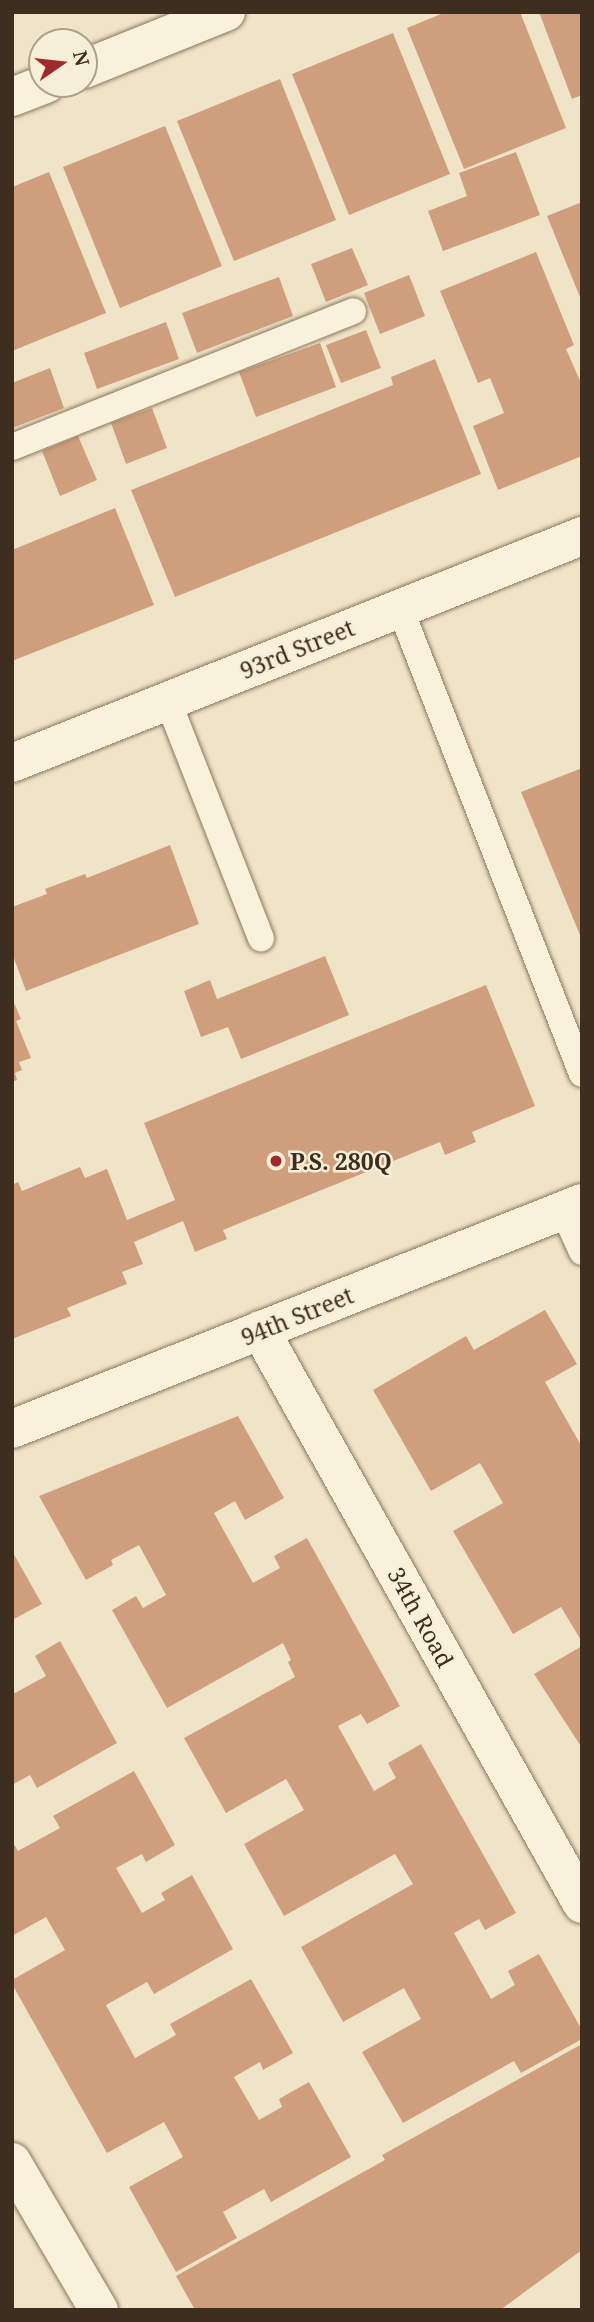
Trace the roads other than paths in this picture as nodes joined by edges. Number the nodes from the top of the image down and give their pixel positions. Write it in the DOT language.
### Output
graph roads {
  1 [pos="226,12"];
  2 [pos="98,63"];
  3 [pos="353,311"];
  4 [pos="12,447"];
  5 [pos="582,536"];
  6 [pos="400,608"];
  7 [pos="168,701"];
  8 [pos="12,763"];
  9 [pos="261,938"];
  10 [pos="582,1074"];
  11 [pos="573,1206"];
  12 [pos="582,1252"];
  13 [pos="260,1330"];
  14 [pos="12,1429"];
  15 [pos="582,1904"];
  16 [pos="12,2162"];
  17 [pos="99,2310"];
  1 -- 2 [label="street"];
  3 -- 4 [label="lane"];
  5 -- 6 [label="street, 93rd Street"];
  6 -- 7 [label="street, 93rd Street"];
  6 -- 10 [label="lane"];
  7 -- 8 [label="street, 93rd Street"];
  7 -- 9 [label="lane"];
  11 -- 12 [label="lane"];
  11 -- 13 [label="street, 94th Street"];
  13 -- 14 [label="street, 94th Street"];
  13 -- 15 [label="street, 34th Road"];
  16 -- 17 [label="street"];
}
